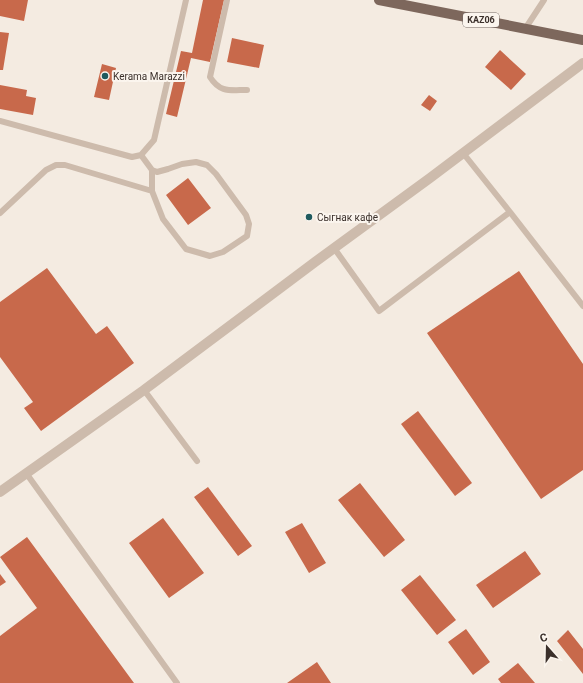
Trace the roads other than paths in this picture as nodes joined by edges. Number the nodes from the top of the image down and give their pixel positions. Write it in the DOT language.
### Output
graph roads {
  1 [pos="186,0"];
  2 [pos="227,0"];
  3 [pos="379,0"];
  4 [pos="544,0"];
  5 [pos="525,29"];
  6 [pos="583,40"];
  7 [pos="583,63"];
  8 [pos="247,90"];
  9 [pos="0,121"];
  10 [pos="463,153"];
  11 [pos="141,154"];
  12 [pos="152,170"];
  13 [pos="152,192"];
  14 [pos="510,212"];
  15 [pos="0,213"];
  16 [pos="334,248"];
  17 [pos="583,306"];
  18 [pos="144,390"];
  19 [pos="197,461"];
  20 [pos="26,473"];
  21 [pos="0,492"];
  22 [pos="177,683"];
  1 -- 11 [label="lane"];
  2 -- 8 [label="lane"];
  3 -- 5 [label="main road, KАZ06"];
  4 -- 5 [label="lane"];
  5 -- 6 [label="main road, KАZ06"];
  7 -- 10 [label="street"];
  9 -- 11 [label="lane"];
  10 -- 14 [label="lane"];
  10 -- 16 [label="street"];
  11 -- 12 [label="lane"];
  12 -- 13 [label="lane"];
  12 -- 13 [label="lane"];
  13 -- 15 [label="lane"];
  14 -- 16 [label="lane"];
  14 -- 17 [label="lane"];
  16 -- 18 [label="street"];
  18 -- 19 [label="lane"];
  18 -- 20 [label="street"];
  20 -- 21 [label="street"];
  20 -- 22 [label="lane"];
}
